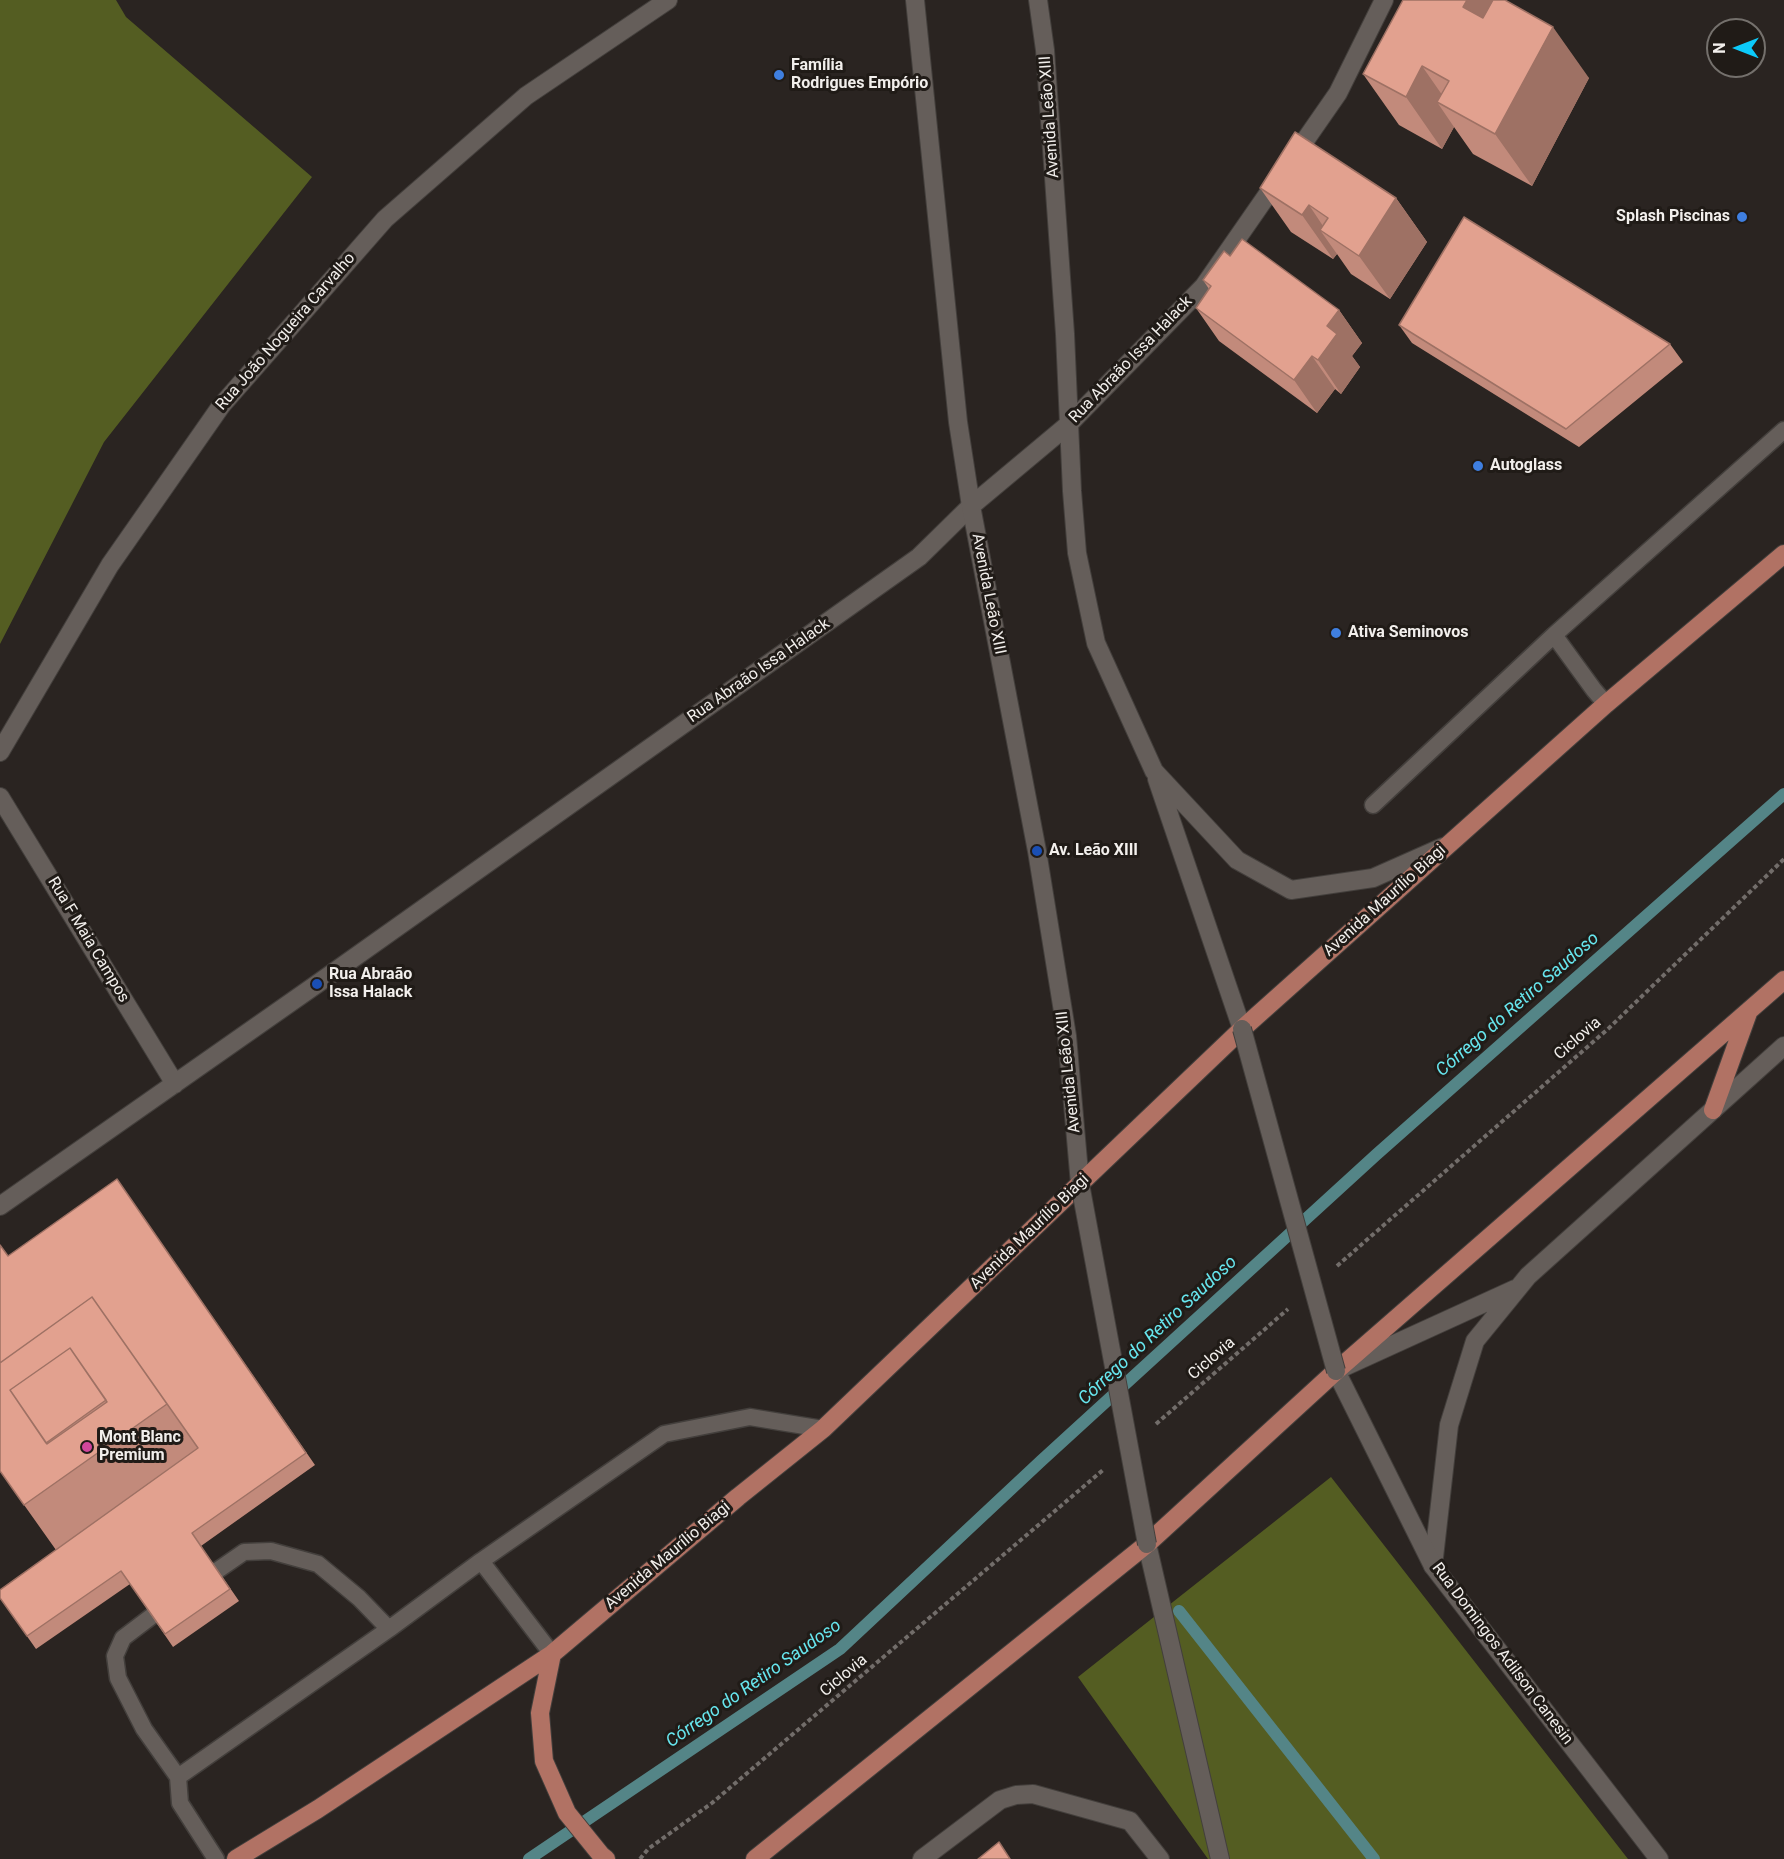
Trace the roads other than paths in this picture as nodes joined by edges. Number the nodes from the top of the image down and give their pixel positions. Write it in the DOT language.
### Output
graph roads {
  1 [pos="668,0"];
  2 [pos="915,0"];
  3 [pos="1038,0"];
  4 [pos="1383,0"];
  5 [pos="1069,424"];
  6 [pos="1784,430"];
  7 [pos="971,506"];
  8 [pos="1784,554"];
  9 [pos="1554,635"];
  10 [pos="1606,704"];
  11 [pos="0,752"];
  12 [pos="1154,771"];
  13 [pos="0,797"];
  14 [pos="1373,805"];
  15 [pos="1448,844"];
  16 [pos="1784,980"];
  17 [pos="1749,1012"];
  18 [pos="1242,1029"];
  19 [pos="1784,1046"];
  20 [pos="175,1084"];
  21 [pos="1713,1110"];
  22 [pos="1080,1184"];
  23 [pos="0,1206"];
  24 [pos="1520,1287"];
  25 [pos="1336,1371"];
  26 [pos="823,1430"];
  27 [pos="1148,1544"];
  28 [pos="481,1561"];
  29 [pos="1433,1566"];
  30 [pos="218,1570"];
  31 [pos="152,1616"];
  32 [pos="389,1629"];
  33 [pos="552,1654"];
  34 [pos="178,1777"];
  35 [pos="604,1857"];
  36 [pos="216,1859"];
  37 [pos="236,1859"];
  38 [pos="755,1859"];
  39 [pos="922,1859"];
  40 [pos="1160,1859"];
  41 [pos="1220,1859"];
  42 [pos="1659,1859"];
  1 -- 11 [label="main road, Rua João Nogueira Carvalho"];
  2 -- 7 [label="main road, Avenida Leão XIII"];
  3 -- 5 [label="main road, Avenida Leão XIII"];
  4 -- 5 [label="main road, Rua Abraão Issa Halack"];
  5 -- 7 [label="main road, Rua Abraão Issa Halack"];
  5 -- 12 [label="main road, Avenida Leão XIII"];
  6 -- 9 [label="lane"];
  7 -- 20 [label="main road, Rua Abraão Issa Halack"];
  7 -- 22 [label="main road, Avenida Leão XIII"];
  8 -- 10 [label="main road, Avenida Maurílio Biagi"];
  9 -- 10 [label="lane"];
  9 -- 14 [label="lane"];
  10 -- 15 [label="main road, Avenida Maurílio Biagi"];
  12 -- 15 [label="main road, Avenida Leão XIII"];
  12 -- 18 [label="main road, Rua Domingos Adilson Canesin"];
  13 -- 20 [label="main road, Rua F Maia Campos"];
  15 -- 18 [label="main road, Avenida Maurílio Biagi"];
  16 -- 17 [label="main road"];
  17 -- 21 [label="main road"];
  17 -- 25 [label="main road"];
  18 -- 22 [label="main road, Avenida Maurílio Biagi"];
  18 -- 25 [label="main road, Rua Domingos Adilson Canesin, bridge"];
  19 -- 21 [label="main road"];
  20 -- 23 [label="main road, Rua Abraão Issa Halack"];
  21 -- 24 [label="main road"];
  22 -- 26 [label="main road, Avenida Maurílio Biagi"];
  22 -- 27 [label="main road, Avenida Leão XIII, bridge"];
  24 -- 25 [label="main road"];
  24 -- 29 [label="main road"];
  25 -- 27 [label="main road"];
  25 -- 29 [label="main road, Rua Domingos Adilson Canesin"];
  26 -- 28 [label="lane"];
  26 -- 33 [label="main road, Avenida Maurílio Biagi"];
  27 -- 38 [label="main road"];
  27 -- 41 [label="main road, Avenida Leão XIII"];
  28 -- 32 [label="lane"];
  28 -- 33 [label="lane"];
  29 -- 42 [label="main road, Rua Domingos Adilson Canesin"];
  30 -- 32 [label="lane"];
  31 -- 34 [label="lane"];
  32 -- 34 [label="lane"];
  33 -- 35 [label="main road"];
  33 -- 37 [label="main road, Avenida Maurílio Biagi"];
  34 -- 36 [label="lane"];
  39 -- 40 [label="main road"];
}
